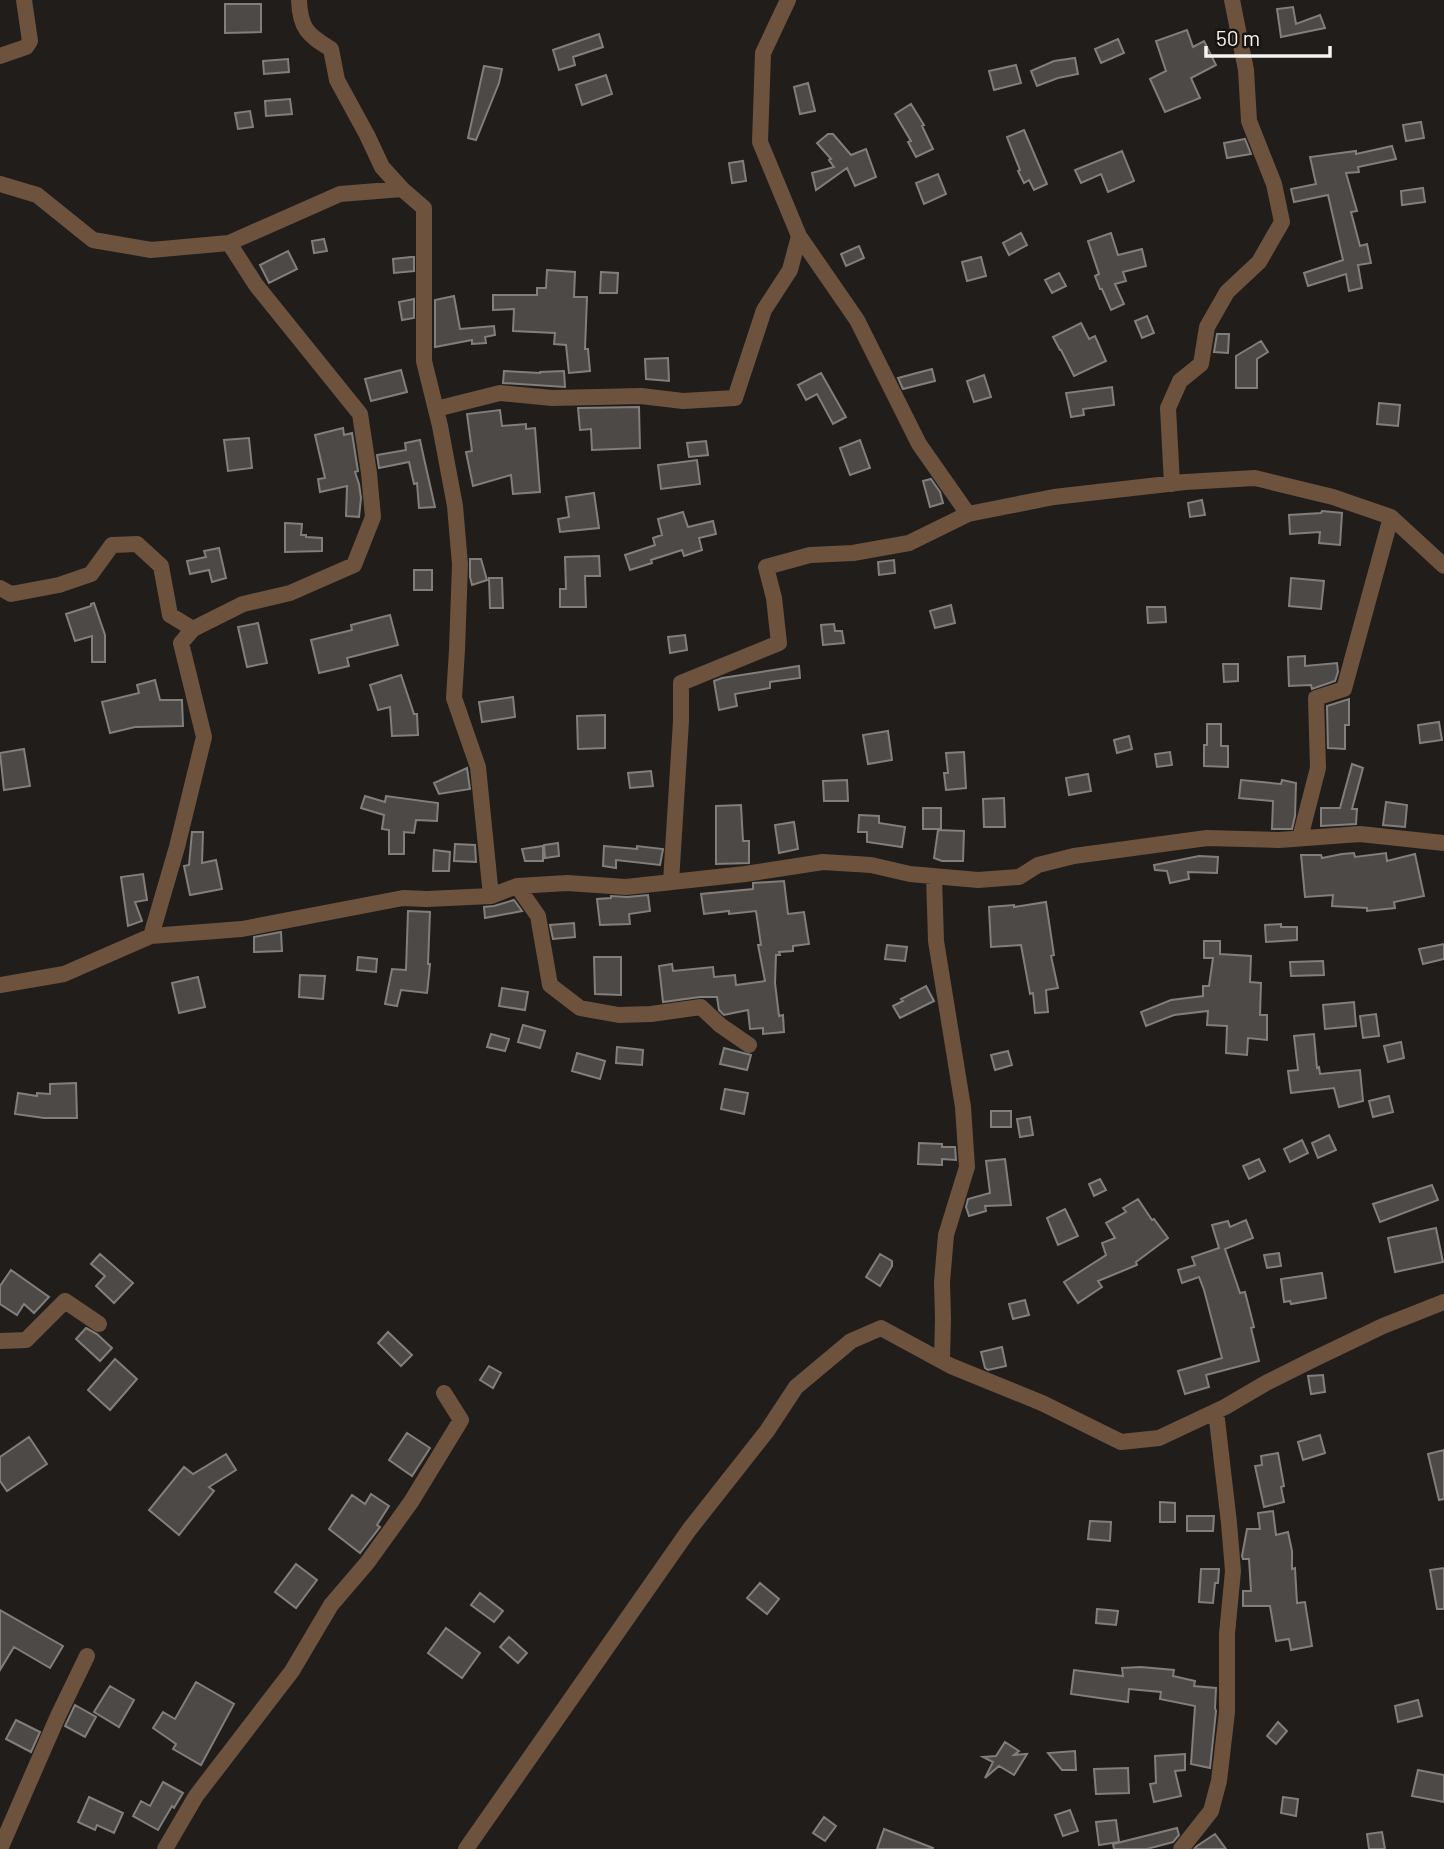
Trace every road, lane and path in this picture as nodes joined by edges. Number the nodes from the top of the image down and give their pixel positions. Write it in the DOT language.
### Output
graph roads {
  1 [pos="24,0"];
  2 [pos="299,0"];
  3 [pos="788,0"];
  4 [pos="1232,0"];
  5 [pos="0,56"];
  6 [pos="0,184"];
  7 [pos="401,189"];
  8 [pos="799,236"];
  9 [pos="229,243"];
  10 [pos="436,409"];
  11 [pos="1172,484"];
  12 [pos="968,514"];
  13 [pos="1391,517"];
  14 [pos="1444,566"];
  15 [pos="0,588"];
  16 [pos="193,629"];
  17 [pos="1300,838"];
  18 [pos="1444,843"];
  19 [pos="934,877"];
  20 [pos="671,881"];
  21 [pos="517,886"];
  22 [pos="491,896"];
  23 [pos="151,936"];
  24 [pos="0,985"];
  25 [pos="748,1045"];
  26 [pos="1444,1302"];
  27 [pos="99,1324"];
  28 [pos="0,1341"];
  29 [pos="942,1361"];
  30 [pos="444,1393"];
  31 [pos="1216,1411"];
  32 [pos="87,1656"];
  33 [pos="0,1849"];
  34 [pos="166,1849"];
  35 [pos="466,1849"];
  36 [pos="1181,1849"];
  1 -- 5 [label="street"];
  2 -- 7 [label="street"];
  3 -- 8 [label="street"];
  4 -- 11 [label="street"];
  6 -- 9 [label="street"];
  7 -- 9 [label="street"];
  7 -- 10 [label="street"];
  8 -- 10 [label="street"];
  8 -- 12 [label="street"];
  9 -- 16 [label="street"];
  10 -- 22 [label="street"];
  11 -- 12 [label="street"];
  11 -- 13 [label="street"];
  12 -- 20 [label="street"];
  13 -- 14 [label="street"];
  13 -- 17 [label="street"];
  15 -- 16 [label="street"];
  16 -- 23 [label="street"];
  17 -- 18 [label="street"];
  17 -- 19 [label="street"];
  19 -- 20 [label="street"];
  19 -- 29 [label="street"];
  20 -- 21 [label="street"];
  21 -- 22 [label="street"];
  21 -- 25 [label="street"];
  22 -- 23 [label="street"];
  23 -- 24 [label="street"];
  26 -- 31 [label="street"];
  27 -- 28 [label="street"];
  29 -- 31 [label="street"];
  29 -- 35 [label="street"];
  30 -- 34 [label="street"];
  31 -- 36 [label="street"];
  32 -- 33 [label="street"];
}
